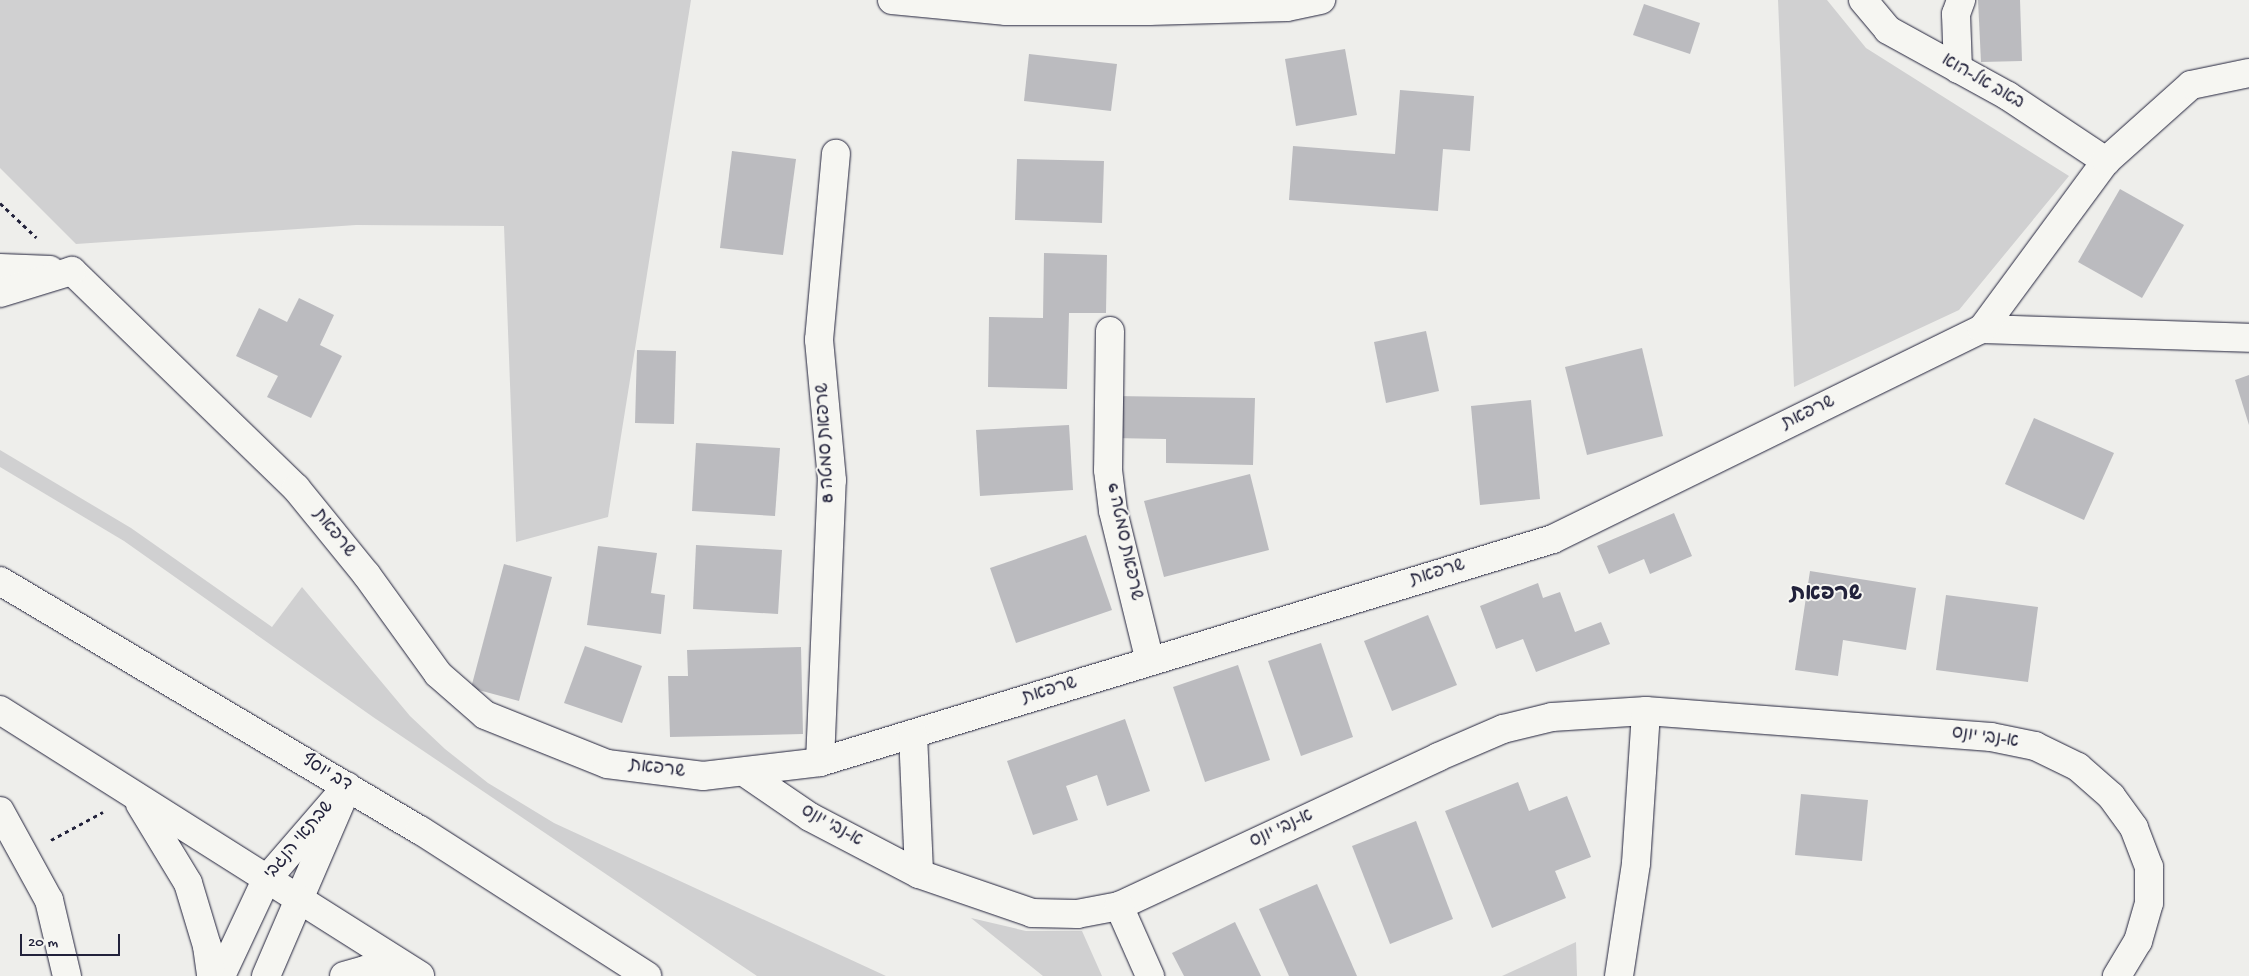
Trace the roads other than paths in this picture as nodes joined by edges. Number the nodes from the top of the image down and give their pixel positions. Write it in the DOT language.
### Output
graph roads {
  1 [pos="892,0"];
  2 [pos="1321,0"];
  3 [pos="1863,0"];
  4 [pos="1961,0"];
  5 [pos="1149,6"];
  6 [pos="1958,69"];
  7 [pos="2249,73"];
  8 [pos="836,154"];
  9 [pos="2106,161"];
  10 [pos="0,268"];
  11 [pos="72,272"];
  12 [pos="0,292"];
  13 [pos="1982,329"];
  14 [pos="1110,331"];
  15 [pos="2249,338"];
  16 [pos="0,581"];
  17 [pos="1150,662"];
  18 [pos="0,710"];
  19 [pos="1646,711"];
  20 [pos="913,734"];
  21 [pos="820,762"];
  22 [pos="747,774"];
  23 [pos="347,786"];
  24 [pos="133,795"];
  25 [pos="0,811"];
  26 [pos="919,874"];
  27 [pos="266,880"];
  28 [pos="301,902"];
  29 [pos="1119,906"];
  30 [pos="414,972"];
  31 [pos="67,976"];
  32 [pos="211,976"];
  33 [pos="221,976"];
  34 [pos="266,976"];
  35 [pos="344,976"];
  36 [pos="647,976"];
  37 [pos="1150,976"];
  38 [pos="1619,976"];
  39 [pos="2117,976"];
  1 -- 5 [label="street"];
  2 -- 5 [label="street"];
  3 -- 6 [label="street, באב אל-הוא"];
  4 -- 6 [label="street"];
  6 -- 9 [label="street, באב אל-הוא"];
  7 -- 9 [label="street"];
  8 -- 21 [label="street, שרפאת סמטה 8"];
  9 -- 13 [label="street"];
  10 -- 11 [label="street"];
  11 -- 12 [label="street"];
  11 -- 22 [label="street, שרפאת"];
  13 -- 15 [label="street, שרפאת"];
  13 -- 17 [label="street, שרפאת"];
  14 -- 17 [label="street, שרפאת סמטה 6"];
  16 -- 23 [label="street, דב יוסף"];
  17 -- 20 [label="street, שרפאת"];
  18 -- 24 [label="street"];
  19 -- 29 [label="street, א-נבי יונס"];
  19 -- 38 [label="street"];
  19 -- 39 [label="street, א-נבי יונס"];
  20 -- 21 [label="street, שרפאת"];
  20 -- 26 [label="street"];
  21 -- 22 [label="street, שרפאת"];
  22 -- 26 [label="street, א-נבי יונס"];
  23 -- 27 [label="street, שבתאי הנגבי"];
  23 -- 28 [label="street, שבתאי הנגבי"];
  23 -- 36 [label="street, דב יוסף"];
  24 -- 27 [label="street"];
  24 -- 32 [label="street"];
  25 -- 31 [label="street"];
  26 -- 29 [label="street, א-נבי יונס"];
  27 -- 28 [label="street"];
  27 -- 33 [label="street, שבתאי הנגבי"];
  28 -- 30 [label="street"];
  28 -- 34 [label="street, שבתאי הנגבי"];
  29 -- 37 [label="street"];
  30 -- 35 [label="street"];
}
